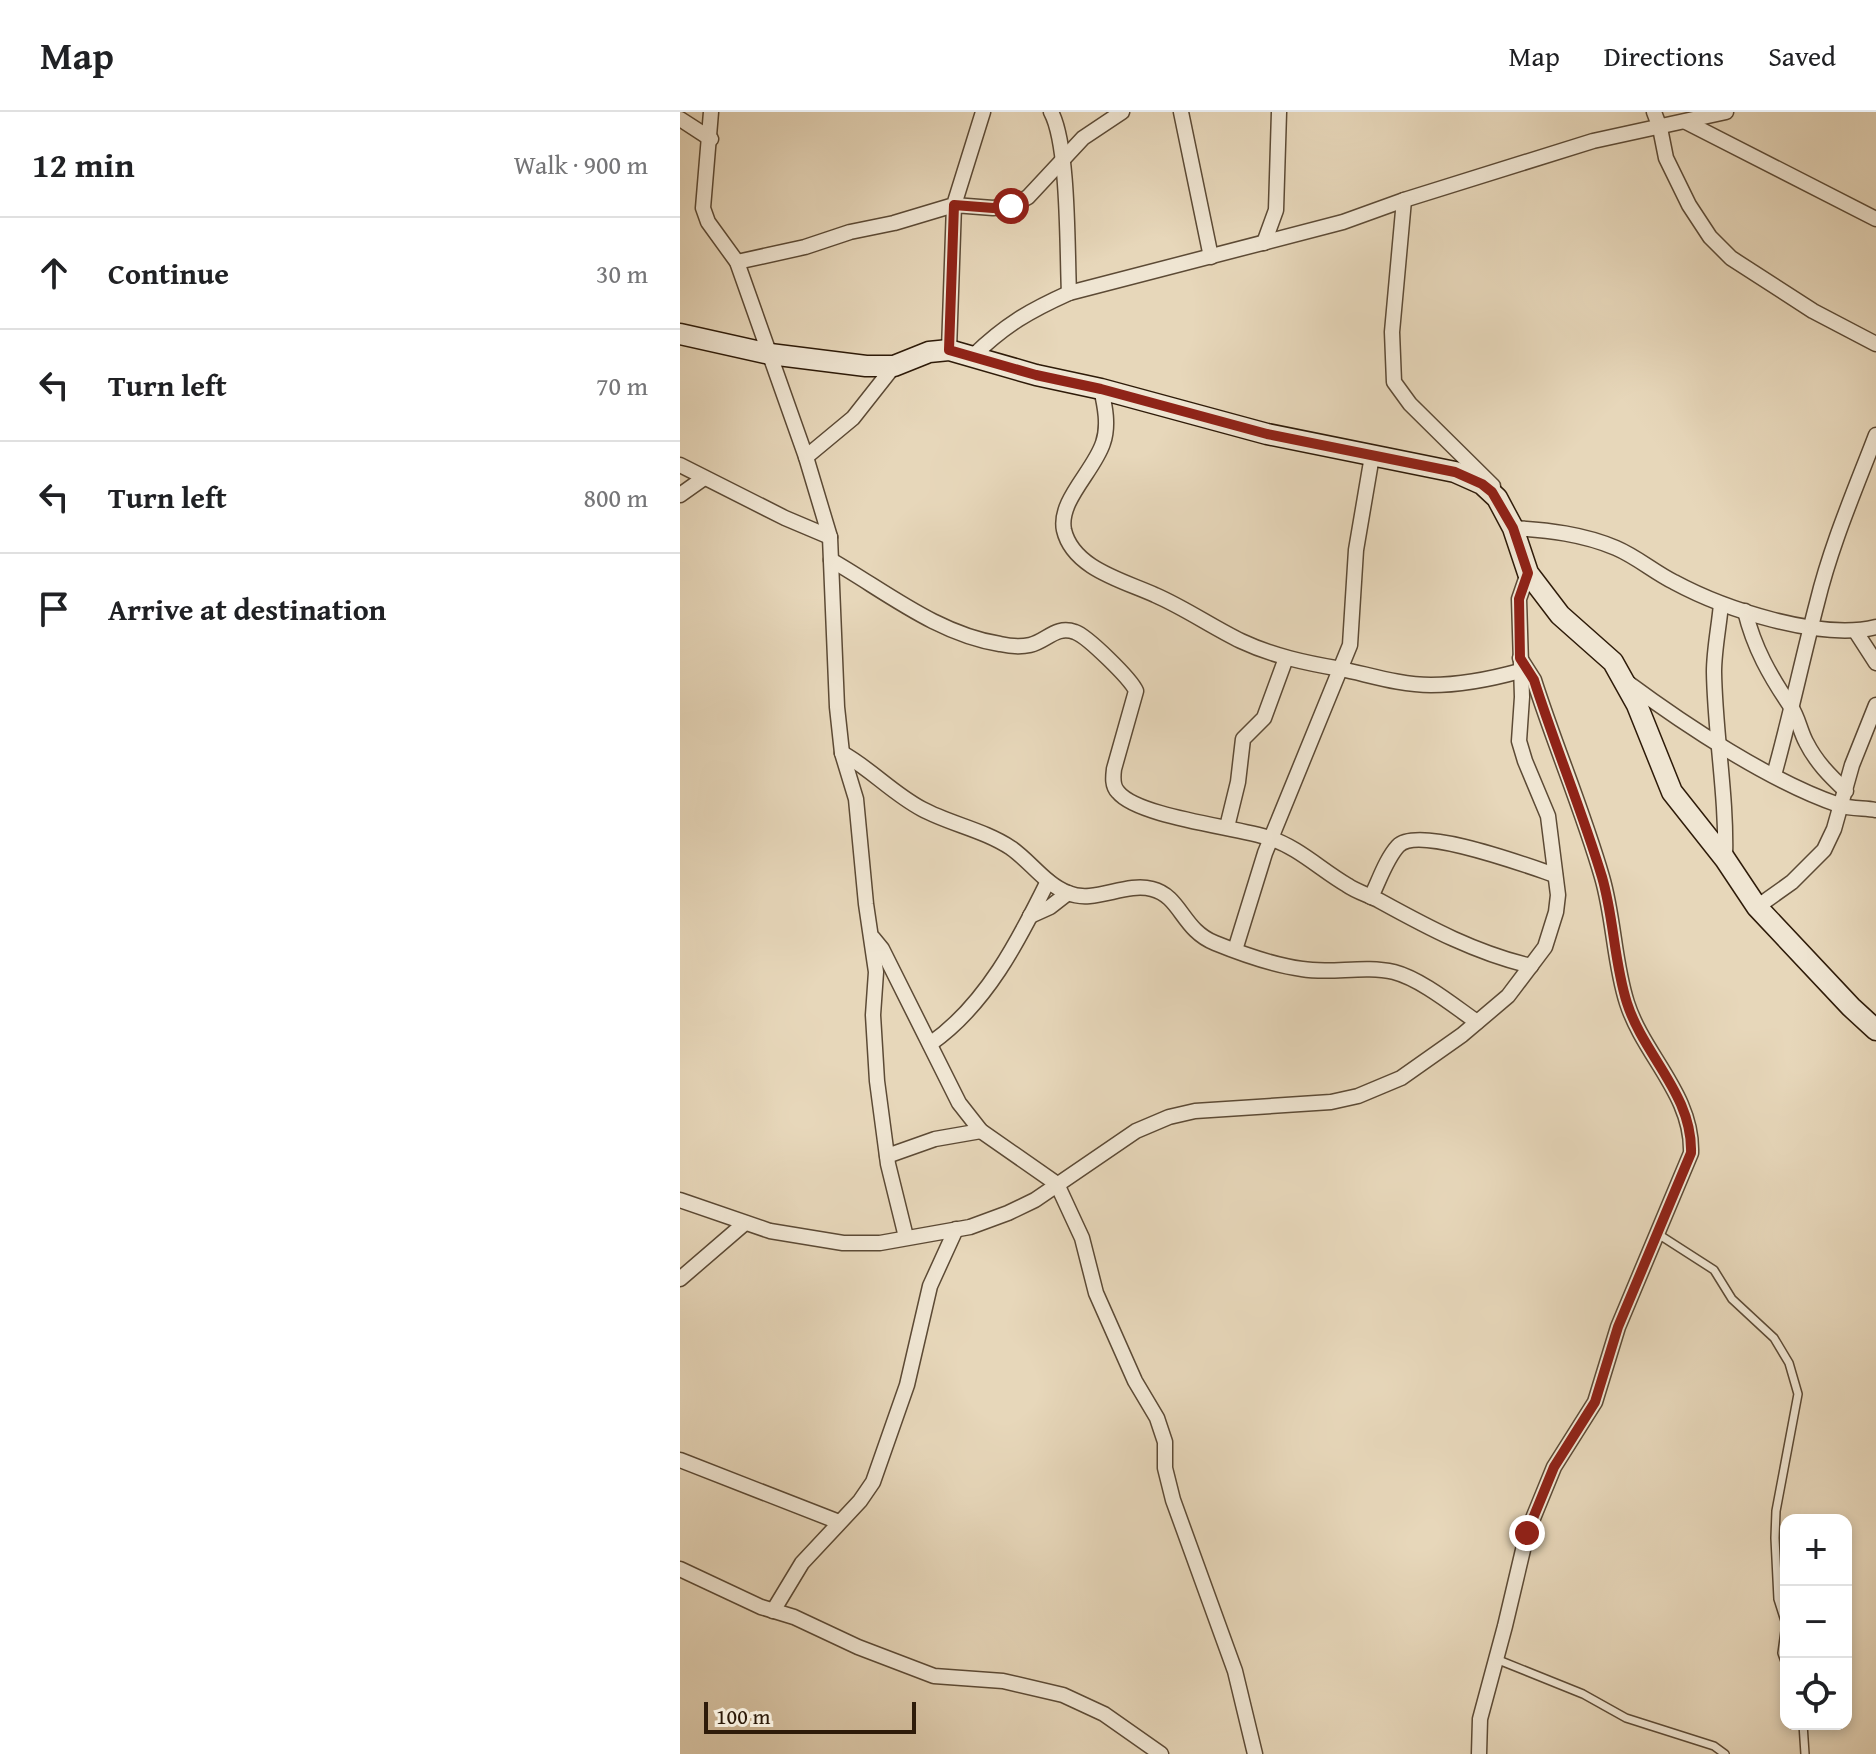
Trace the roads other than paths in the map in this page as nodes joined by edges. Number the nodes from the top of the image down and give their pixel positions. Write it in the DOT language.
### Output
graph roads {
  1 [pos="711,112"];
  2 [pos="983,112"];
  3 [pos="1051,112"];
  4 [pos="1122,112"];
  5 [pos="1181,112"];
  6 [pos="1279,112"];
  7 [pos="1654,112"];
  8 [pos="1726,112"];
  9 [pos="680,119"];
  10 [pos="1686,122"];
  11 [pos="1660,128"];
  12 [pos="711,139"];
  13 [pos="1062,159"];
  14 [pos="1404,200"];
  15 [pos="954,205"];
  16 [pos="1876,219"];
  17 [pos="1264,243"];
  18 [pos="1211,257"];
  19 [pos="737,262"];
  20 [pos="1069,293"];
  21 [pos="680,334"];
  22 [pos="1876,344"];
  23 [pos="949,350"];
  24 [pos="770,354"];
  25 [pos="973,356"];
  26 [pos="894,366"];
  27 [pos="1101,389"];
  28 [pos="1876,435"];
  29 [pos="1372,456"];
  30 [pos="806,457"];
  31 [pos="680,465"];
  32 [pos="704,478"];
  33 [pos="680,495"];
  34 [pos="1497,498"];
  35 [pos="1513,528"];
  36 [pos="830,537"];
  37 [pos="831,560"];
  38 [pos="1528,573"];
  39 [pos="1721,604"];
  40 [pos="1745,611"];
  41 [pos="1812,627"];
  42 [pos="1876,627"];
  43 [pos="1856,632"];
  44 [pos="1286,658"];
  45 [pos="1876,663"];
  46 [pos="1520,664"];
  47 [pos="1341,669"];
  48 [pos="1624,680"];
  49 [pos="1876,705"];
  50 [pos="1793,709"];
  51 [pos="1719,744"];
  52 [pos="842,753"];
  53 [pos="1774,775"];
  54 [pos="1846,791"];
  55 [pos="1842,806"];
  56 [pos="1876,810"];
  57 [pos="1227,827"];
  58 [pos="1272,838"];
  59 [pos="1725,859"];
  60 [pos="1555,875"];
  61 [pos="1048,881"];
  62 [pos="1068,893"];
  63 [pos="1371,897"];
  64 [pos="1757,907"];
  65 [pos="1030,916"];
  66 [pos="873,938"];
  67 [pos="1235,950"];
  68 [pos="1531,966"];
  69 [pos="1477,1022"];
  70 [pos="1876,1030"];
  71 [pos="930,1044"];
  72 [pos="981,1131"];
  73 [pos="887,1156"];
  74 [pos="1057,1184"];
  75 [pos="680,1200"];
  76 [pos="745,1223"];
  77 [pos="956,1229"];
  78 [pos="1658,1234"];
  79 [pos="906,1237"];
  80 [pos="680,1279"];
  81 [pos="680,1460"];
  82 [pos="839,1522"];
  83 [pos="680,1569"];
  84 [pos="773,1611"];
  85 [pos="1784,1658"];
  86 [pos="1496,1659"];
  87 [pos="1803,1730"];
  88 [pos="1161,1754"];
  89 [pos="1255,1754"];
  90 [pos="1479,1754"];
  91 [pos="1725,1754"];
  92 [pos="1805,1754"];
  1 -- 12 [label="street"];
  2 -- 15 [label="street"];
  3 -- 13 [label="street"];
  4 -- 13 [label="street"];
  5 -- 18 [label="street"];
  6 -- 17 [label="street"];
  7 -- 11 [label="street"];
  8 -- 10 [label="street"];
  9 -- 12 [label="street"];
  10 -- 11 [label="street"];
  10 -- 16 [label="street"];
  11 -- 14 [label="street"];
  11 -- 22 [label="street"];
  12 -- 19 [label="street"];
  13 -- 15 [label="street"];
  13 -- 20 [label="street"];
  14 -- 17 [label="street"];
  14 -- 34 [label="street"];
  15 -- 19 [label="street"];
  15 -- 23 [label="street"];
  17 -- 18 [label="street"];
  18 -- 20 [label="street"];
  19 -- 24 [label="street"];
  20 -- 25 [label="street"];
  21 -- 24 [label="street"];
  23 -- 25 [label="street"];
  23 -- 26 [label="street"];
  24 -- 26 [label="street"];
  24 -- 30 [label="street"];
  25 -- 27 [label="street"];
  26 -- 30 [label="street"];
  27 -- 29 [label="street"];
  27 -- 44 [label="street"];
  28 -- 41 [label="street"];
  29 -- 34 [label="street"];
  29 -- 47 [label="street"];
  30 -- 36 [label="street"];
  31 -- 32 [label="street"];
  32 -- 33 [label="street"];
  32 -- 36 [label="street"];
  34 -- 35 [label="street"];
  35 -- 38 [label="street"];
  35 -- 39 [label="street"];
  36 -- 37 [label="street"];
  37 -- 52 [label="street"];
  37 -- 57 [label="street"];
  38 -- 46 [label="street"];
  38 -- 48 [label="street"];
  39 -- 40 [label="street"];
  39 -- 51 [label="street"];
  40 -- 41 [label="street"];
  40 -- 50 [label="street"];
  41 -- 43 [label="street"];
  41 -- 50 [label="street"];
  42 -- 43 [label="street"];
  43 -- 45 [label="street"];
  44 -- 47 [label="street"];
  44 -- 57 [label="street"];
  46 -- 47 [label="street"];
  46 -- 60 [label="street"];
  46 -- 78 [label="street"];
  47 -- 58 [label="street"];
  48 -- 51 [label="street"];
  48 -- 59 [label="street"];
  49 -- 54 [label="street"];
  50 -- 53 [label="street"];
  50 -- 54 [label="street"];
  51 -- 53 [label="street"];
  51 -- 59 [label="street"];
  52 -- 61 [label="street"];
  52 -- 66 [label="street"];
  53 -- 55 [label="street"];
  54 -- 55 [label="street"];
  55 -- 56 [label="street"];
  55 -- 64 [label="street"];
  57 -- 58 [label="street"];
  58 -- 63 [label="street"];
  58 -- 67 [label="street"];
  59 -- 64 [label="street"];
  60 -- 63 [label="street"];
  60 -- 68 [label="street"];
  61 -- 62 [label="street"];
  61 -- 65 [label="street"];
  62 -- 65 [label="street"];
  62 -- 67 [label="street"];
  63 -- 68 [label="street"];
  64 -- 70 [label="street"];
  65 -- 71 [label="street"];
  66 -- 71 [label="street"];
  66 -- 73 [label="street"];
  67 -- 69 [label="street"];
  68 -- 69 [label="street"];
  69 -- 74 [label="street"];
  71 -- 72 [label="street"];
  72 -- 73 [label="street"];
  72 -- 74 [label="street"];
  73 -- 79 [label="street"];
  74 -- 77 [label="street"];
  74 -- 89 [label="street"];
  75 -- 76 [label="street"];
  76 -- 79 [label="street"];
  76 -- 80 [label="street"];
  77 -- 79 [label="street"];
  77 -- 82 [label="street"];
  78 -- 85 [label="lane"];
  78 -- 86 [label="street"];
  81 -- 82 [label="street"];
  82 -- 84 [label="street"];
  83 -- 84 [label="street"];
  84 -- 88 [label="street"];
  86 -- 90 [label="street"];
  86 -- 91 [label="lane"];
  87 -- 92 [label="lane"];
}
